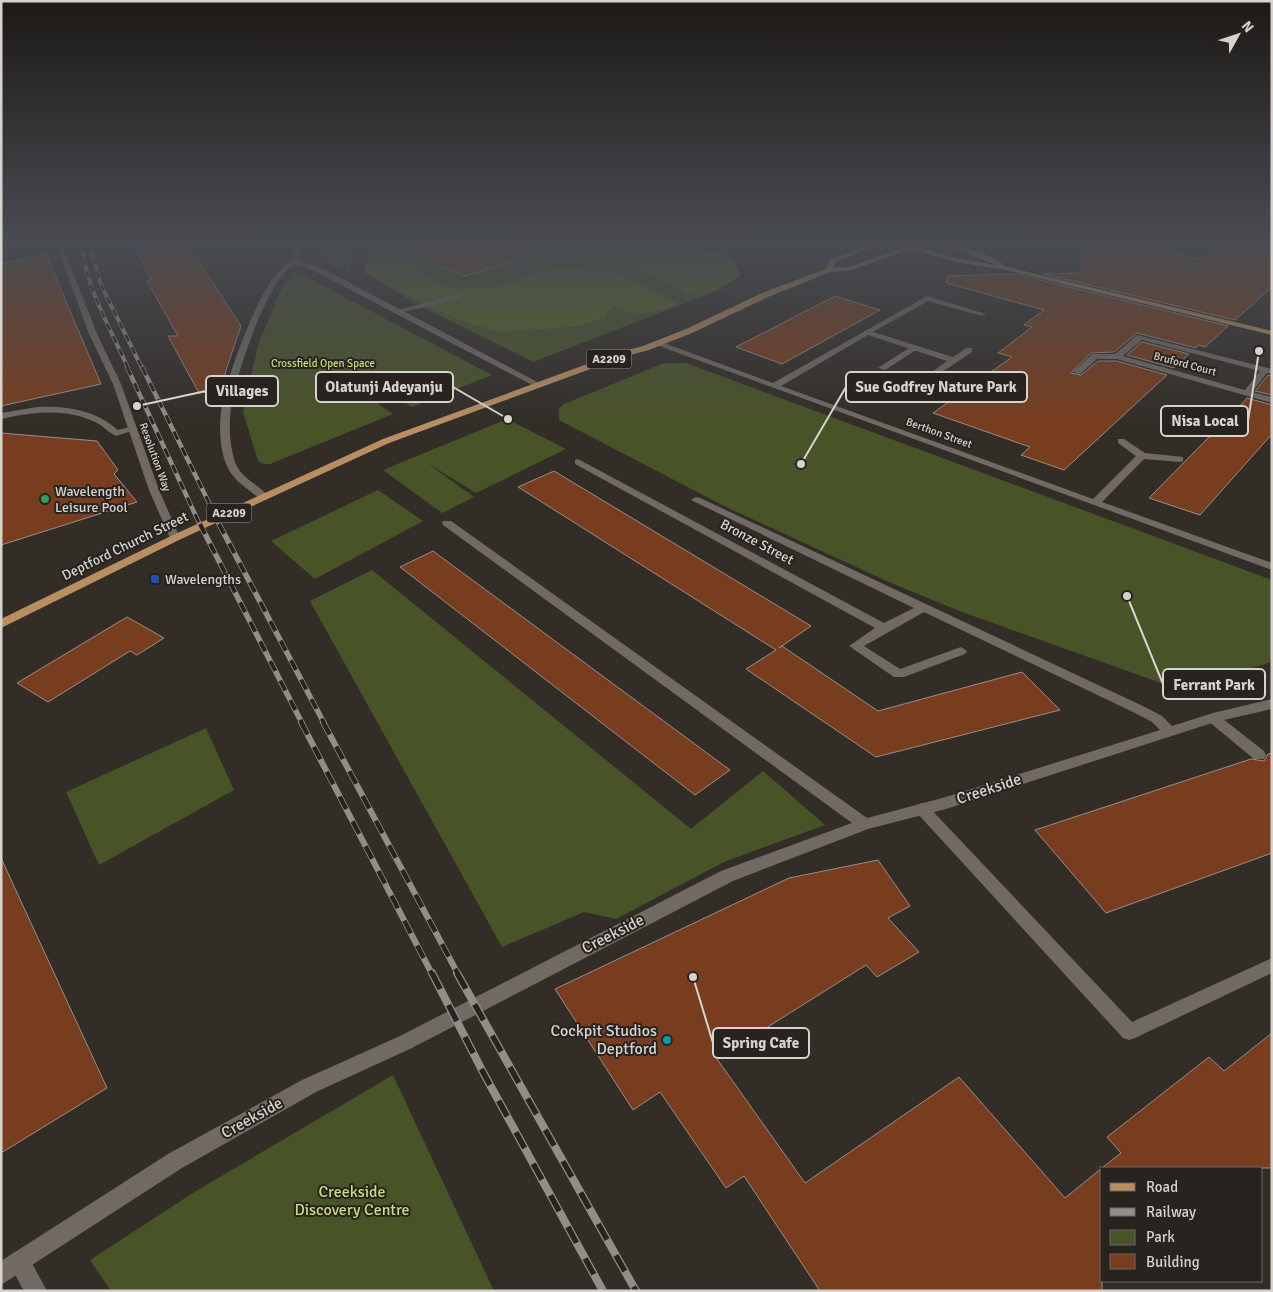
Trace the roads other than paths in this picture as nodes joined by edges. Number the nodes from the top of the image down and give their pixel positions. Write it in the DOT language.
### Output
graph roads {
  1 [pos="82,304"];
  2 [pos="261,304"];
  3 [pos="384,304"];
  4 [pos="427,304"];
  5 [pos="746,304"];
  6 [pos="916,304"];
  7 [pos="949,304"];
  8 [pos="1152,304"];
  9 [pos="399,312"];
  10 [pos="982,314"];
  11 [pos="868,333"];
  12 [pos="1272,334"];
  13 [pos="658,344"];
  14 [pos="915,348"];
  15 [pos="969,350"];
  16 [pos="1117,357"];
  17 [pos="954,360"];
  18 [pos="882,368"];
  19 [pos="1268,371"];
  20 [pos="936,372"];
  21 [pos="1077,372"];
  22 [pos="539,385"];
  23 [pos="774,386"];
  24 [pos="1247,393"];
  25 [pos="1272,400"];
  26 [pos="1,416"];
  27 [pos="133,429"];
  28 [pos="1121,440"];
  29 [pos="1142,456"];
  30 [pos="1180,459"];
  31 [pos="578,462"];
  32 [pos="264,497"];
  33 [pos="696,500"];
  34 [pos="1095,503"];
  35 [pos="447,523"];
  36 [pos="175,538"];
  37 [pos="1272,567"];
  38 [pos="922,608"];
  39 [pos="1,624"];
  40 [pos="884,628"];
  41 [pos="961,652"];
  42 [pos="1272,704"];
  43 [pos="1213,718"];
  44 [pos="1169,731"];
  45 [pos="1259,755"];
  46 [pos="922,809"];
  47 [pos="865,824"];
  48 [pos="1272,965"];
  49 [pos="19,1262"];
  50 [pos="1,1274"];
  51 [pos="36,1291"];
  1 -- 27 [label="street, Resolution Way"];
  2 -- 32 [label="street"];
  3 -- 9 [label="street"];
  4 -- 9 [label="street"];
  5 -- 13 [label="main road, A2209"];
  6 -- 11 [label="street"];
  7 -- 10 [label="street"];
  8 -- 12 [label="main road"];
  9 -- 22 [label="street"];
  11 -- 14 [label="street"];
  11 -- 23 [label="street"];
  13 -- 22 [label="main road, Deptford Church Street / A2209"];
  13 -- 23 [label="street, Berthon Street"];
  14 -- 17 [label="street"];
  14 -- 18 [label="street"];
  15 -- 17 [label="street"];
  16 -- 19 [label="street, Bruford Court"];
  16 -- 21 [label="street, Bruford Court"];
  16 -- 24 [label="street, Bruford Court"];
  17 -- 20 [label="street"];
  19 -- 24 [label="street, Bruford Court"];
  22 -- 32 [label="main road, Deptford Church Street"];
  23 -- 34 [label="street, Berthon Street"];
  24 -- 25 [label="street, Bruford Court"];
  26 -- 27 [label="street"];
  27 -- 36 [label="street, Resolution Way"];
  28 -- 29 [label="street"];
  29 -- 30 [label="street"];
  29 -- 34 [label="street"];
  31 -- 40 [label="street, Bronze Street"];
  32 -- 36 [label="main road, Deptford Church Street / A2209"];
  33 -- 38 [label="street, Bronze Street"];
  34 -- 37 [label="street, Berthon Street"];
  35 -- 47 [label="street"];
  36 -- 39 [label="main road, Deptford Church Street"];
  38 -- 40 [label="street"];
  38 -- 44 [label="street, Bronze Street"];
  40 -- 41 [label="street"];
  42 -- 43 [label="street, Creekside"];
  43 -- 44 [label="street, Creekside"];
  43 -- 45 [label="street"];
  44 -- 46 [label="street, Creekside"];
  46 -- 47 [label="street, Creekside"];
  46 -- 48 [label="street"];
  47 -- 49 [label="street, Creekside"];
  49 -- 50 [label="street, Creekside"];
  49 -- 51 [label="street"];
}
